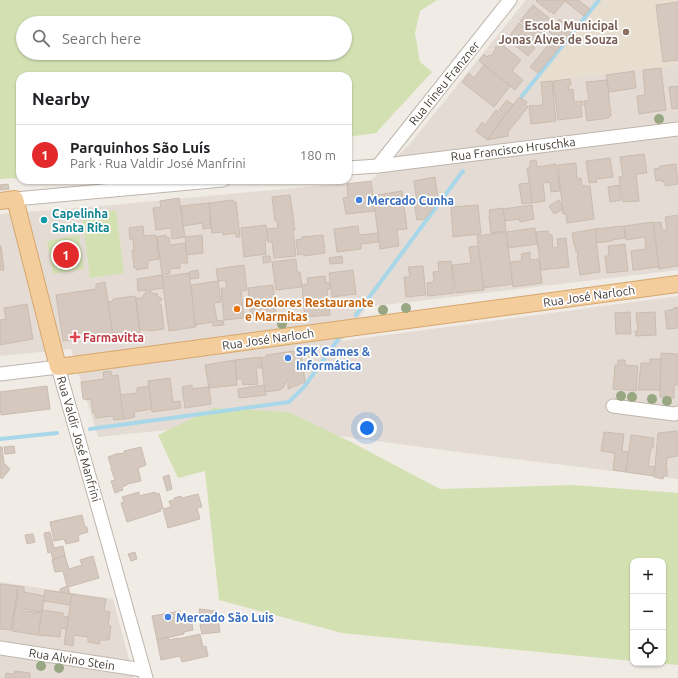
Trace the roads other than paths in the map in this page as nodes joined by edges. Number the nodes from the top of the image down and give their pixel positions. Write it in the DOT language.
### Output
graph roads {
  1 [pos="510,0"];
  2 [pos="678,129"];
  3 [pos="378,166"];
  4 [pos="352,168"];
  5 [pos="180,184"];
  6 [pos="7,200"];
  7 [pos="678,284"];
  8 [pos="58,367"];
  9 [pos="0,374"];
  10 [pos="613,406"];
  11 [pos="678,413"];
  12 [pos="0,648"];
  13 [pos="144,674"];
  1 -- 3 [label="street, Rua Irineu Franzner"];
  2 -- 3 [label="street, Rua Francisco Hruschka"];
  3 -- 4 [label="street, Rua Francisco Hruschka"];
  5 -- 6 [label="street"];
  6 -- 8 [label="main road, Rua Valdir José Manfrini"];
  7 -- 8 [label="main road, Rua José Narloch"];
  8 -- 9 [label="street, Rua José Narloch"];
  8 -- 13 [label="street, Rua Valdir José Manfrini"];
  10 -- 11 [label="street"];
  12 -- 13 [label="street, Rua Alvino Stein"];
}
